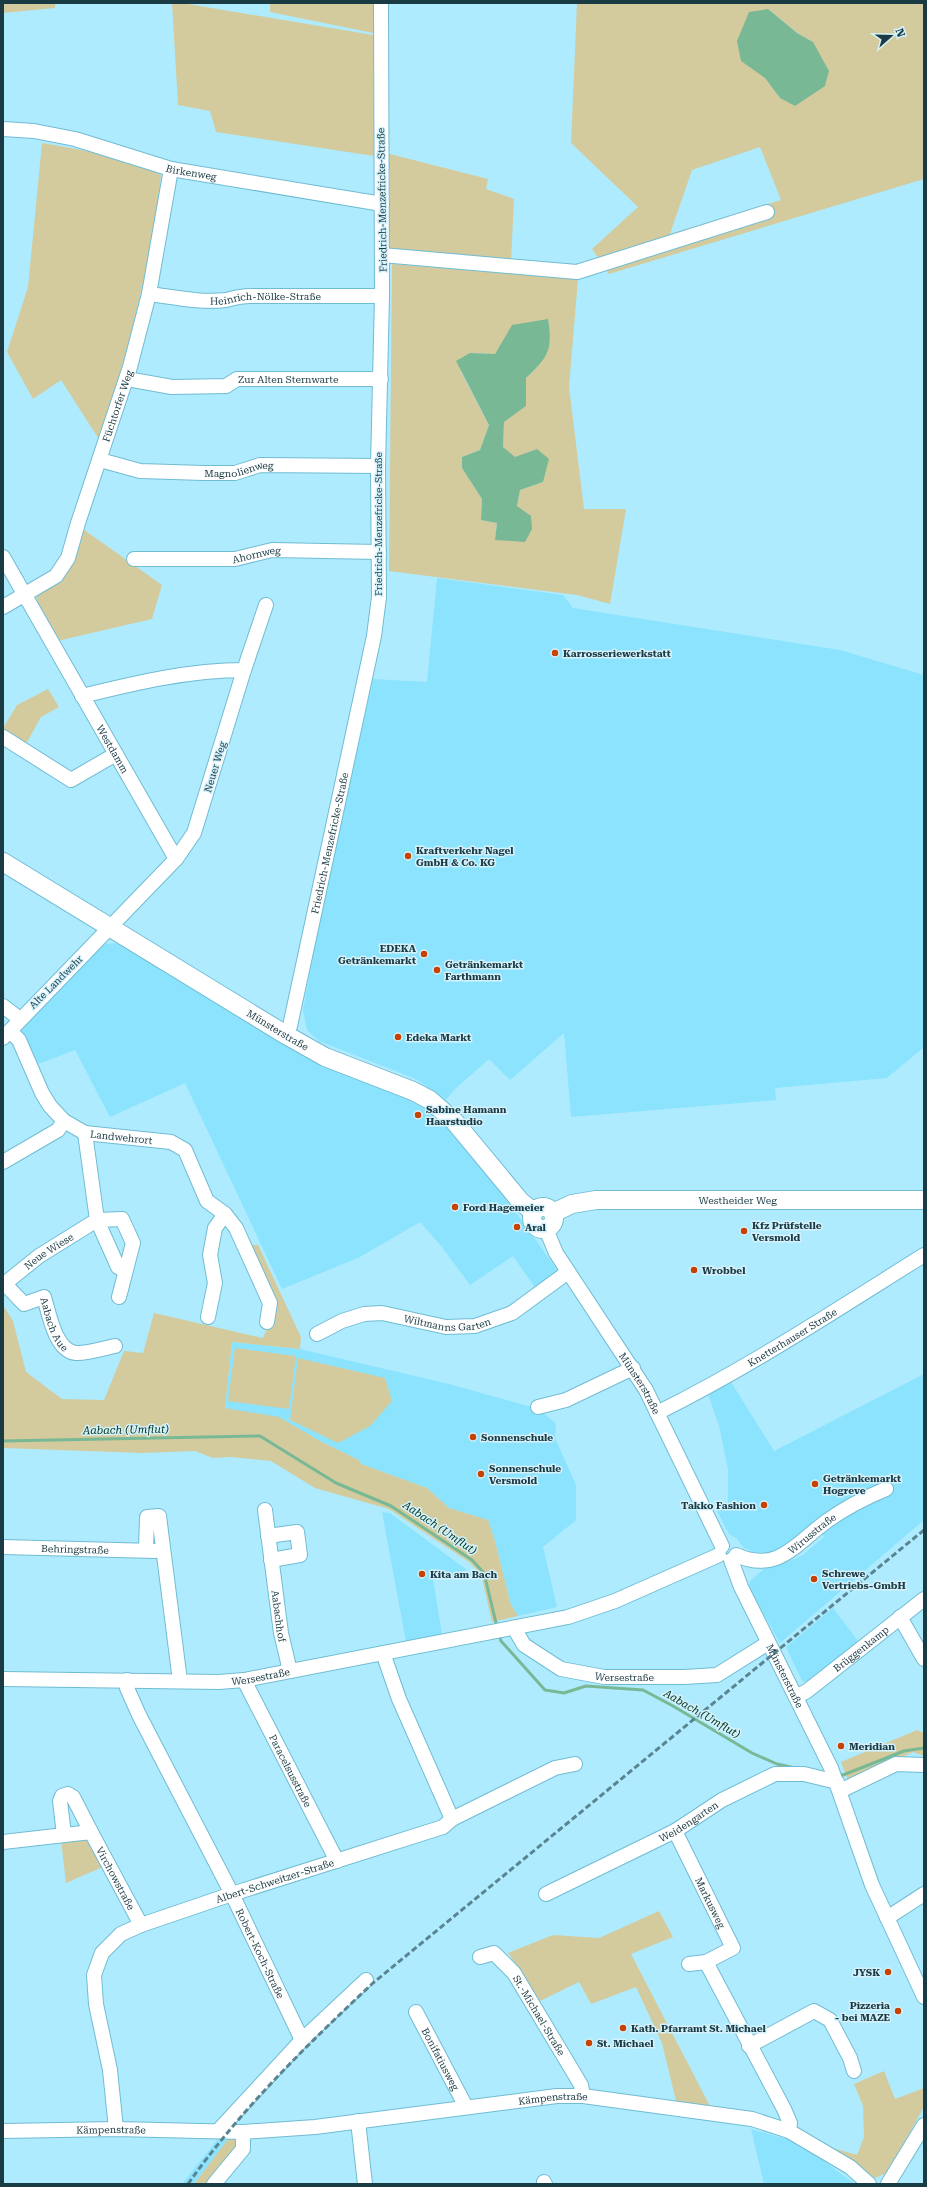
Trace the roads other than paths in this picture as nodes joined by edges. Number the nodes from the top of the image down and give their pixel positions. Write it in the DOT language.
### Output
graph roads {
  1 [pos="381,3"];
  2 [pos="3,129"];
  3 [pos="171,168"];
  4 [pos="382,204"];
  5 [pos="767,212"];
  6 [pos="382,255"];
  7 [pos="149,294"];
  8 [pos="382,296"];
  9 [pos="127,379"];
  10 [pos="381,379"];
  11 [pos="100,460"];
  12 [pos="378,466"];
  13 [pos="379,552"];
  14 [pos="3,557"];
  15 [pos="134,558"];
  16 [pos="24,595"];
  17 [pos="266,605"];
  18 [pos="3,607"];
  19 [pos="244,670"];
  20 [pos="82,696"];
  21 [pos="3,737"];
  22 [pos="116,754"];
  23 [pos="176,858"];
  24 [pos="3,862"];
  25 [pos="111,927"];
  26 [pos="3,1006"];
  27 [pos="20,1019"];
  28 [pos="6,1034"];
  29 [pos="286,1035"];
  30 [pos="64,1121"];
  31 [pos="85,1132"];
  32 [pos="3,1162"];
  33 [pos="924,1200"];
  34 [pos="225,1214"];
  35 [pos="97,1220"];
  36 [pos="550,1221"];
  37 [pos="924,1255"];
  38 [pos="125,1271"];
  39 [pos="568,1272"];
  40 [pos="4,1284"];
  41 [pos="119,1297"];
  42 [pos="208,1317"];
  43 [pos="267,1322"];
  44 [pos="316,1334"];
  45 [pos="115,1346"];
  46 [pos="633,1368"];
  47 [pos="538,1407"];
  48 [pos="657,1413"];
  49 [pos="886,1489"];
  50 [pos="265,1510"];
  51 [pos="268,1536"];
  52 [pos="3,1547"];
  53 [pos="146,1550"];
  54 [pos="163,1552"];
  55 [pos="727,1554"];
  56 [pos="272,1560"];
  57 [pos="756,1561"];
  58 [pos="741,1587"];
  59 [pos="924,1599"];
  60 [pos="900,1617"];
  61 [pos="512,1628"];
  62 [pos="768,1643"];
  63 [pos="384,1653"];
  64 [pos="924,1659"];
  65 [pos="290,1671"];
  66 [pos="3,1679"];
  67 [pos="127,1680"];
  68 [pos="244,1680"];
  69 [pos="180,1681"];
  70 [pos="796,1697"];
  71 [pos="575,1764"];
  72 [pos="924,1765"];
  73 [pos="838,1786"];
  74 [pos="452,1819"];
  75 [pos="675,1831"];
  76 [pos="91,1832"];
  77 [pos="64,1835"];
  78 [pos="3,1842"];
  79 [pos="337,1861"];
  80 [pos="232,1894"];
  81 [pos="546,1894"];
  82 [pos="924,1894"];
  83 [pos="886,1918"];
  84 [pos="141,1925"];
  85 [pos="480,1957"];
  86 [pos="706,1962"];
  87 [pos="689,1964"];
  88 [pos="366,1980"];
  89 [pos="924,1997"];
  90 [pos="416,2012"];
  91 [pos="302,2040"];
  92 [pos="749,2046"];
  93 [pos="854,2071"];
  94 [pos="583,2096"];
  95 [pos="466,2107"];
  96 [pos="358,2121"];
  97 [pos="924,2125"];
  98 [pos="116,2128"];
  99 [pos="3,2131"];
  100 [pos="218,2131"];
  101 [pos="789,2131"];
  102 [pos="243,2132"];
  103 [pos="214,2184"];
  104 [pos="364,2184"];
  105 [pos="869,2184"];
  106 [pos="888,2184"];
  1 -- 4 [label="street, Friedrich-Menzefricke-Straße"];
  2 -- 3 [label="street, Birkenweg"];
  3 -- 4 [label="street, Birkenweg"];
  3 -- 7 [label="street, Füchtorfer Weg"];
  4 -- 6 [label="street, Friedrich-Menzefricke-Straße"];
  5 -- 6 [label="street"];
  6 -- 8 [label="street, Friedrich-Menzefricke-Straße"];
  7 -- 8 [label="street, Heinrich-Nölke-Straße"];
  7 -- 9 [label="street, Füchtorfer Weg"];
  8 -- 10 [label="street, Friedrich-Menzefricke-Straße"];
  9 -- 10 [label="street, Zur Alten Sternwarte"];
  9 -- 11 [label="street, Füchtorfer Weg"];
  10 -- 12 [label="street, Friedrich-Menzefricke-Straße"];
  11 -- 12 [label="street, Magnolienweg"];
  11 -- 16 [label="street, Füchtorfer Weg"];
  12 -- 13 [label="street, Friedrich-Menzefricke-Straße"];
  13 -- 15 [label="street, Ahornweg"];
  13 -- 29 [label="street, Friedrich-Menzefricke-Straße"];
  14 -- 16 [label="street, Westdamm"];
  16 -- 18 [label="street, Füchtorfer Weg"];
  16 -- 20 [label="street, Westdamm"];
  17 -- 19 [label="street, Neuer Weg"];
  19 -- 20 [label="street"];
  19 -- 23 [label="street, Neuer Weg"];
  20 -- 22 [label="street, Westdamm"];
  21 -- 22 [label="street"];
  22 -- 23 [label="street, Westdamm"];
  23 -- 25 [label="street"];
  24 -- 25 [label="main road, Münsterstraße"];
  25 -- 27 [label="street, Alte Landwehr"];
  25 -- 29 [label="main road, Münsterstraße"];
  26 -- 27 [label="street"];
  27 -- 28 [label="street, Alte Landwehr"];
  28 -- 30 [label="street, Landwehrort"];
  29 -- 36 [label="main road, Münsterstraße"];
  30 -- 31 [label="street, Landwehrort"];
  30 -- 32 [label="street"];
  31 -- 34 [label="street, Landwehrort"];
  31 -- 35 [label="street"];
  33 -- 36 [label="main road, Westheider Weg"];
  34 -- 42 [label="street"];
  34 -- 43 [label="street, Landwehrort"];
  35 -- 38 [label="street"];
  35 -- 38 [label="street, Neue Wiese"];
  35 -- 40 [label="street, Neue Wiese"];
  36 -- 39 [label="street, Münsterstraße"];
  37 -- 48 [label="street, Knetterhauser Straße"];
  38 -- 41 [label="street, Neue Wiese"];
  39 -- 44 [label="street, Wiltmanns Garten"];
  39 -- 46 [label="street, Münsterstraße"];
  40 -- 45 [label="street, Aabach Aue"];
  46 -- 47 [label="street"];
  46 -- 48 [label="street, Münsterstraße"];
  48 -- 55 [label="street, Münsterstraße"];
  49 -- 57 [label="street, Wirusstraße"];
  50 -- 51 [label="street, Aabachhof"];
  51 -- 56 [label="street, Aabachhof"];
  51 -- 56 [label="street"];
  52 -- 53 [label="street, Behringstraße"];
  53 -- 54 [label="street, Behringstraße"];
  53 -- 54 [label="street"];
  54 -- 69 [label="street"];
  55 -- 57 [label="street, Wirusstraße"];
  55 -- 58 [label="street, Münsterstraße"];
  55 -- 61 [label="street, Wersestraße"];
  56 -- 65 [label="street, Aabachhof"];
  57 -- 58 [label="street"];
  58 -- 62 [label="street, Münsterstraße"];
  59 -- 60 [label="street, Brüggenkamp"];
  60 -- 64 [label="street"];
  60 -- 70 [label="street, Brüggenkamp"];
  61 -- 62 [label="street, Wersestraße"];
  61 -- 63 [label="street, Wersestraße"];
  62 -- 70 [label="street, Münsterstraße"];
  63 -- 65 [label="street, Wersestraße"];
  63 -- 74 [label="street"];
  65 -- 68 [label="street, Wersestraße"];
  66 -- 67 [label="street, Wersestraße"];
  67 -- 69 [label="street, Wersestraße"];
  67 -- 80 [label="street, Robert-Koch-Straße"];
  68 -- 69 [label="street, Wersestraße"];
  68 -- 79 [label="street, Paracelsusstraße"];
  70 -- 73 [label="street, Münsterstraße"];
  71 -- 74 [label="street, Albert-Schweitzer-Straße"];
  72 -- 73 [label="street"];
  73 -- 75 [label="street, Weidengarten"];
  73 -- 83 [label="street, Münsterstraße"];
  74 -- 79 [label="street, Albert-Schweitzer-Straße"];
  75 -- 81 [label="street, Weidengarten"];
  75 -- 86 [label="street, Markusweg"];
  76 -- 77 [label="street"];
  76 -- 77 [label="street, Virchowstraße"];
  76 -- 84 [label="street, Virchowstraße"];
  77 -- 78 [label="street"];
  79 -- 80 [label="street, Albert-Schweitzer-Straße"];
  80 -- 84 [label="street, Albert-Schweitzer-Straße"];
  80 -- 91 [label="street, Robert-Koch-Straße"];
  82 -- 83 [label="street"];
  83 -- 89 [label="street, Münsterstraße"];
  84 -- 98 [label="street, Albert-Schweitzer-Straße"];
  85 -- 94 [label="street, St.-Michael-Straße"];
  86 -- 87 [label="street, Markusweg"];
  86 -- 92 [label="street"];
  88 -- 91 [label="street"];
  90 -- 95 [label="street, Bonifatiusweg"];
  91 -- 100 [label="street"];
  92 -- 93 [label="street"];
  92 -- 101 [label="street"];
  94 -- 95 [label="street, Kämpenstraße"];
  94 -- 101 [label="street, Kämpenstraße"];
  95 -- 96 [label="street, Kämpenstraße"];
  96 -- 102 [label="street, Kämpenstraße"];
  96 -- 104 [label="street"];
  97 -- 106 [label="street"];
  98 -- 99 [label="street, Kämpenstraße"];
  98 -- 100 [label="street, Kämpenstraße"];
  100 -- 102 [label="street, Kämpenstraße"];
  101 -- 105 [label="street, Kämpenstraße"];
  102 -- 103 [label="street"];
}
